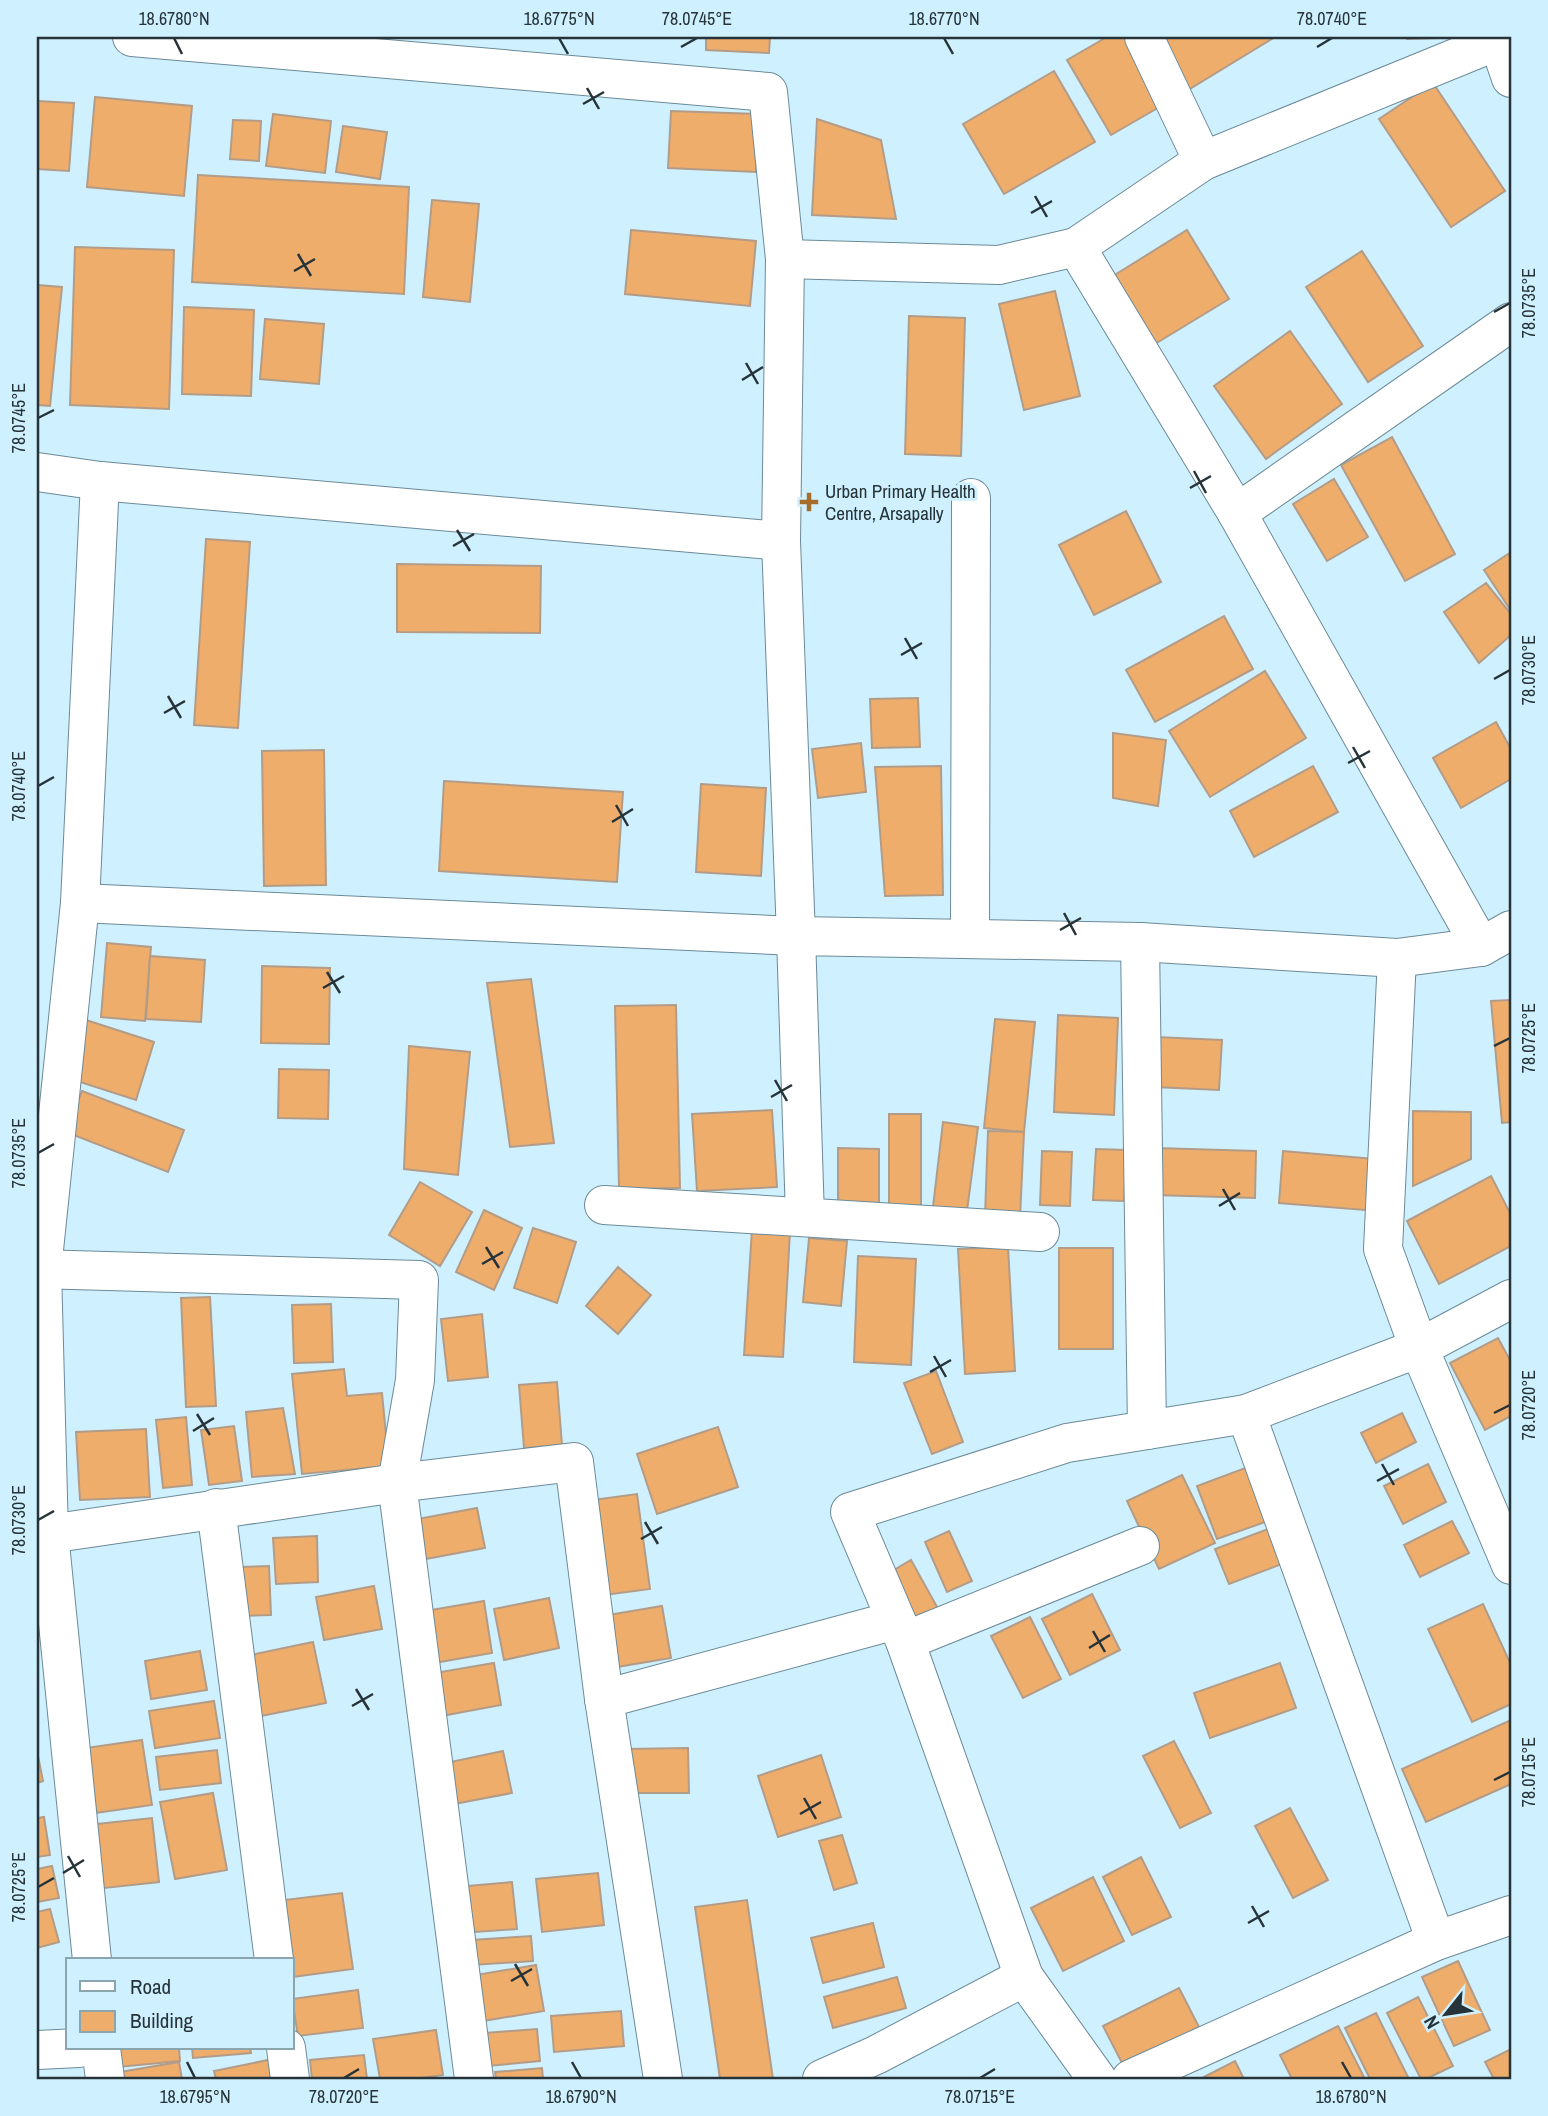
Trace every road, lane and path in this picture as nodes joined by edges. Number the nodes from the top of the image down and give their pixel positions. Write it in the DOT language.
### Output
graph roads {
  1 [pos="132,37"];
  2 [pos="1144,37"];
  3 [pos="1497,39"];
  4 [pos="1511,78"];
  5 [pos="1203,161"];
  6 [pos="1076,247"];
  7 [pos="785,259"];
  8 [pos="1511,322"];
  9 [pos="37,472"];
  10 [pos="100,481"];
  11 [pos="971,498"];
  12 [pos="1237,513"];
  13 [pos="781,541"];
  14 [pos="80,903"];
  15 [pos="796,936"];
  16 [pos="970,937"];
  17 [pos="1496,938"];
  18 [pos="1140,942"];
  19 [pos="1397,958"];
  20 [pos="604,1205"];
  21 [pos="805,1217"];
  22 [pos="1040,1232"];
  23 [pos="39,1269"];
  24 [pos="1511,1299"];
  25 [pos="1419,1348"];
  26 [pos="1246,1414"];
  27 [pos="1147,1430"];
  28 [pos="397,1483"];
  29 [pos="216,1508"];
  30 [pos="43,1534"];
  31 [pos="1140,1546"];
  32 [pos="1511,1565"];
  33 [pos="900,1630"];
  34 [pos="604,1699"];
  35 [pos="1511,1915"];
  36 [pos="1436,1941"];
  37 [pos="92,1958"];
  38 [pos="274,1958"];
  39 [pos="1024,1977"];
  40 [pos="66,2049"];
  41 [pos="37,2050"];
  42 [pos="101,2050"];
  43 [pos="286,2050"];
  44 [pos="885,2067"];
  45 [pos="105,2079"];
  46 [pos="290,2079"];
  47 [pos="474,2079"];
  48 [pos="663,2079"];
  49 [pos="822,2079"];
  50 [pos="1097,2079"];
  51 [pos="1131,2079"];
  1 -- 7 [label="street"];
  2 -- 5 [label="street"];
  3 -- 4 [label="street"];
  3 -- 5 [label="street"];
  5 -- 6 [label="street"];
  6 -- 7 [label="street"];
  6 -- 12 [label="street"];
  7 -- 13 [label="street"];
  8 -- 12 [label="street"];
  9 -- 10 [label="street"];
  10 -- 13 [label="street"];
  10 -- 14 [label="street"];
  11 -- 16 [label="street"];
  12 -- 17 [label="street"];
  13 -- 15 [label="street"];
  14 -- 15 [label="street"];
  14 -- 23 [label="street"];
  15 -- 16 [label="street"];
  15 -- 21 [label="street"];
  16 -- 18 [label="street"];
  17 -- 19 [label="street"];
  18 -- 19 [label="street"];
  18 -- 27 [label="street"];
  19 -- 25 [label="street"];
  20 -- 21 [label="street"];
  21 -- 22 [label="street"];
  23 -- 28 [label="street"];
  23 -- 30 [label="street"];
  24 -- 25 [label="street"];
  25 -- 26 [label="street"];
  25 -- 32 [label="street"];
  26 -- 27 [label="street"];
  26 -- 36 [label="street"];
  27 -- 33 [label="street"];
  28 -- 29 [label="street"];
  28 -- 34 [label="street"];
  28 -- 47 [label="street"];
  29 -- 30 [label="street"];
  29 -- 38 [label="street"];
  30 -- 37 [label="street"];
  31 -- 33 [label="street"];
  33 -- 34 [label="street"];
  33 -- 39 [label="street"];
  34 -- 48 [label="street"];
  35 -- 36 [label="street"];
  36 -- 51 [label="street"];
  39 -- 44 [label="street"];
  39 -- 50 [label="street"];
  40 -- 41 [label="street"];
  42 -- 45 [label="street"];
  43 -- 46 [label="street"];
  44 -- 49 [label="street"];
}
